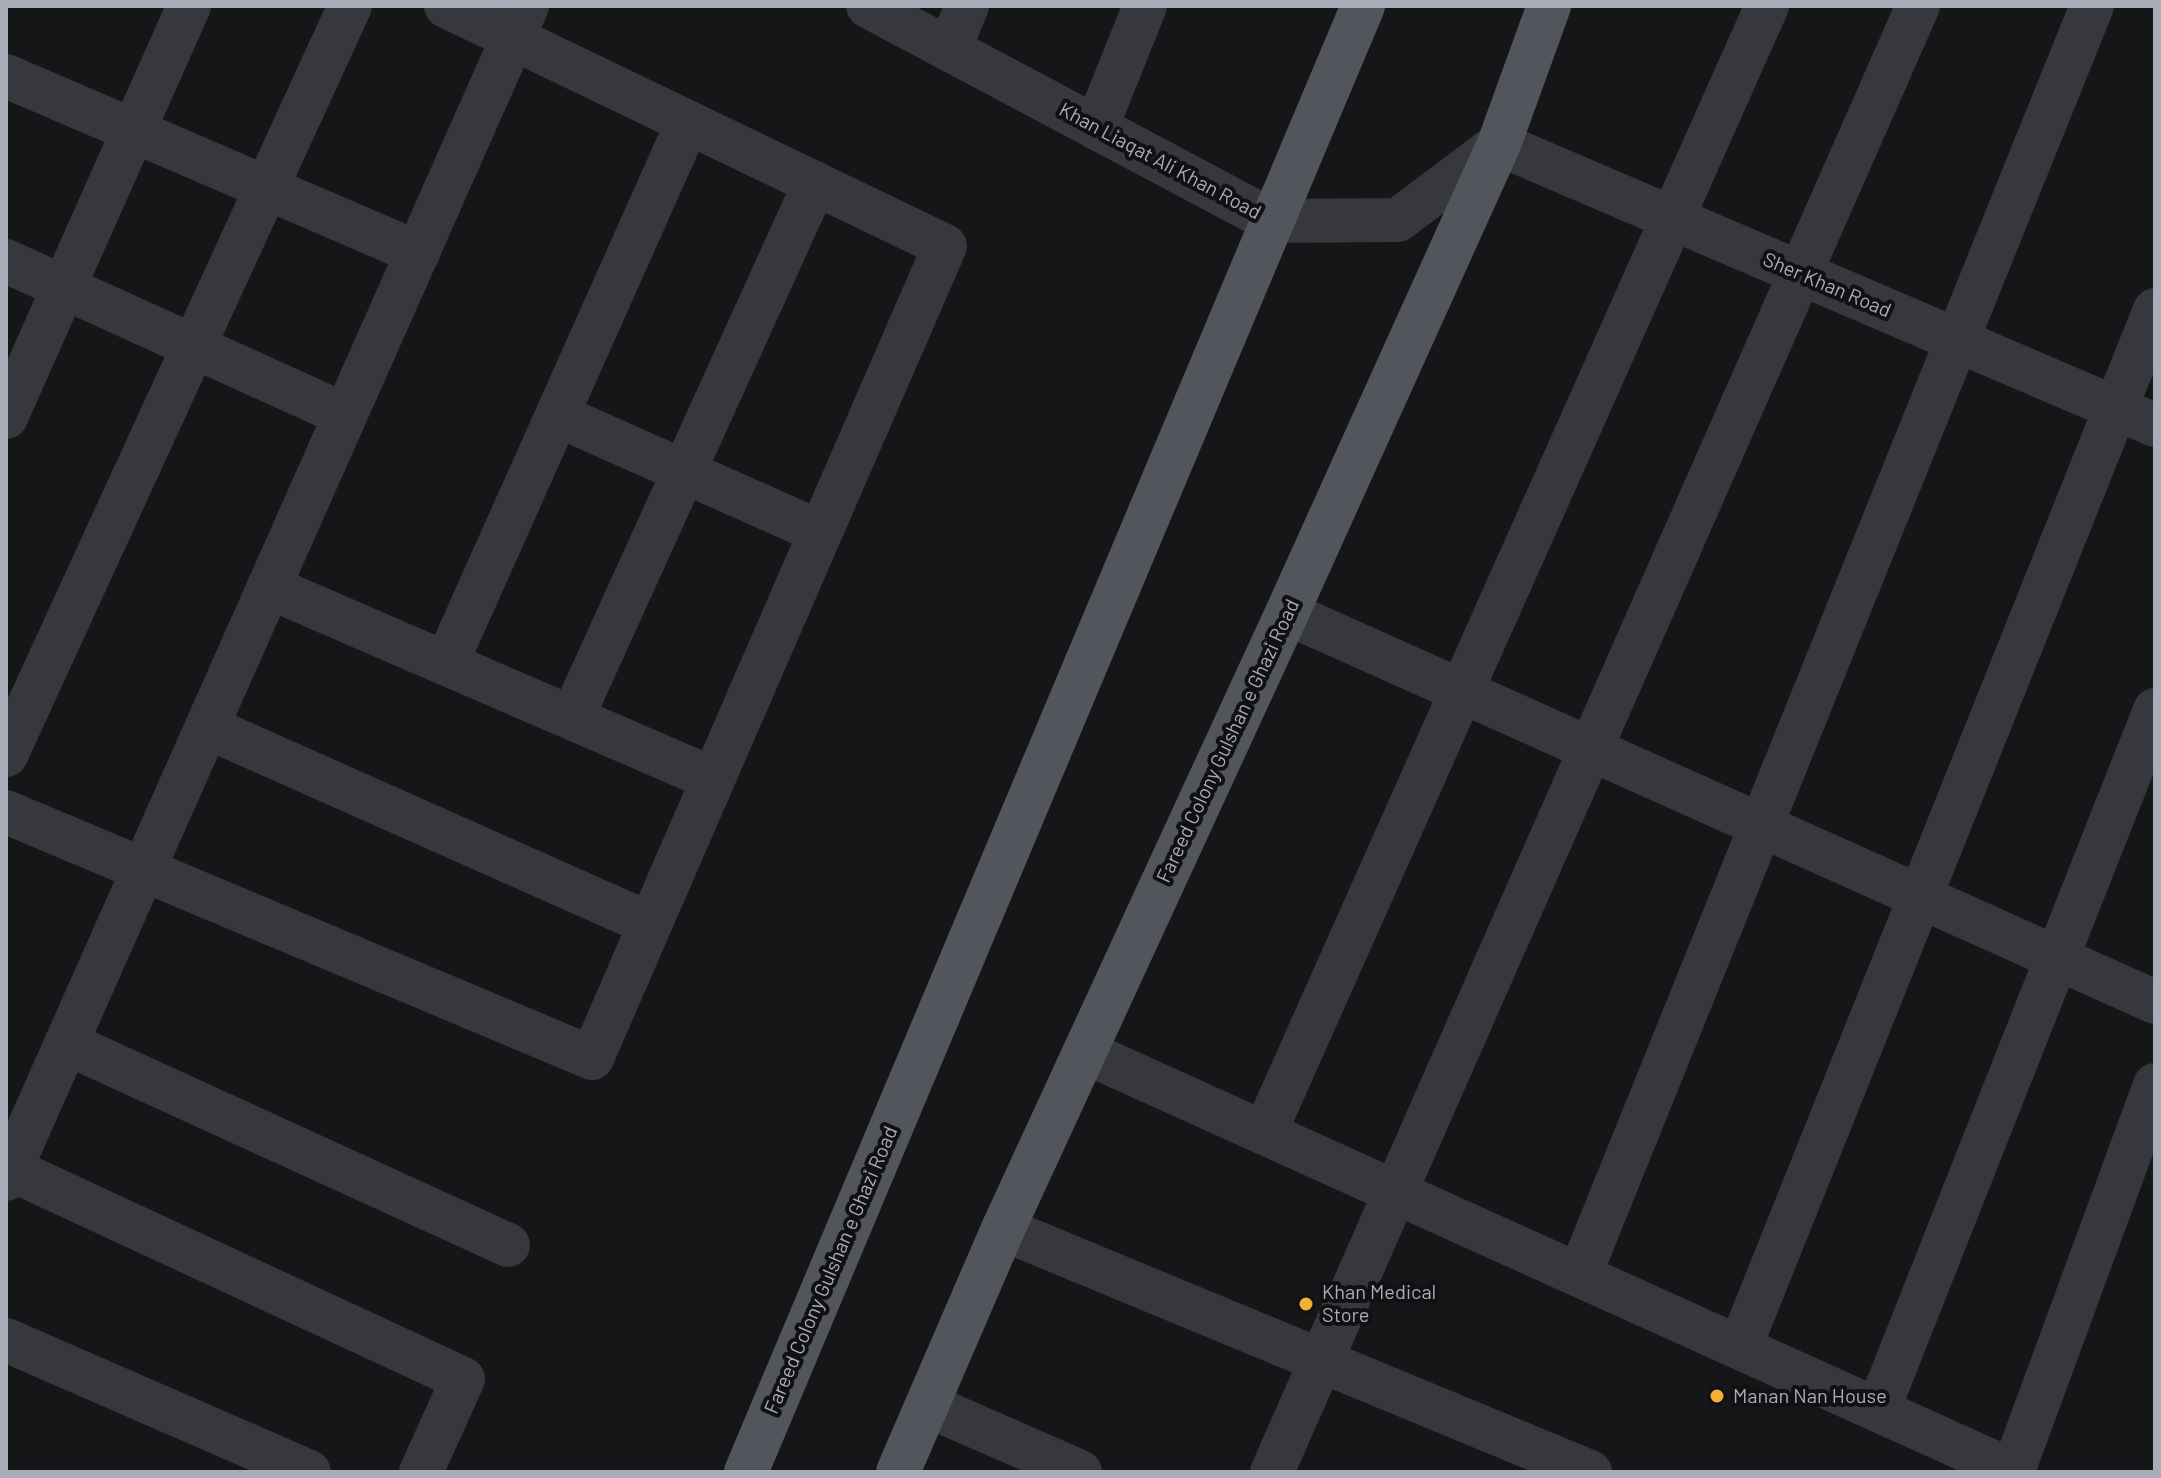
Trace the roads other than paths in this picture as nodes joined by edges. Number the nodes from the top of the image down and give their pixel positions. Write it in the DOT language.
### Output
graph roads {
  1 [pos="189,6"];
  2 [pos="350,6"];
  3 [pos="446,6"];
  4 [pos="868,6"];
  5 [pos="967,6"];
  6 [pos="1145,6"];
  7 [pos="1363,6"];
  8 [pos="1549,6"];
  9 [pos="1767,6"];
  10 [pos="1918,6"];
  11 [pos="2092,6"];
  12 [pos="520,22"];
  13 [pos="949,49"];
  14 [pos="6,76"];
  15 [pos="688,122"];
  16 [pos="1096,128"];
  17 [pos="133,131"];
  18 [pos="1499,144"];
  19 [pos="815,183"];
  20 [pos="266,188"];
  21 [pos="1672,219"];
  22 [pos="1272,221"];
  23 [pos="418,253"];
  24 [pos="6,261"];
  25 [pos="1801,274"];
  26 [pos="64,287"];
  27 [pos="2155,310"];
  28 [pos="1957,341"];
  29 [pos="194,346"];
  30 [pos="2115,408"];
  31 [pos="345,415"];
  32 [pos="557,415"];
  33 [pos="6,417"];
  34 [pos="2155,425"];
  35 [pos="684,472"];
  36 [pos="820,532"];
  37 [pos="269,587"];
  38 [pos="1287,613"];
  39 [pos="446,664"];
  40 [pos="1461,691"];
  41 [pos="2155,710"];
  42 [pos="572,718"];
  43 [pos="207,727"];
  44 [pos="1591,749"];
  45 [pos="6,755"];
  46 [pos="713,779"];
  47 [pos="6,812"];
  48 [pos="1761,825"];
  49 [pos="143,870"];
  50 [pos="1920,897"];
  51 [pos="650,924"];
  52 [pos="2057,958"];
  53 [pos="2155,1002"];
  54 [pos="66,1043"];
  55 [pos="1085,1052"];
  56 [pos="2155,1085"];
  57 [pos="1265,1132"];
  58 [pos="7,1171"];
  59 [pos="1395,1190"];
  60 [pos="1003,1229"];
  61 [pos="508,1245"];
  62 [pos="1580,1274"];
  63 [pos="6,1340"];
  64 [pos="1740,1347"];
  65 [pos="1320,1360"];
  66 [pos="927,1405"];
  67 [pos="1878,1410"];
  68 [pos="309,1472"];
  69 [pos="421,1472"];
  70 [pos="746,1472"];
  71 [pos="898,1472"];
  72 [pos="1080,1472"];
  73 [pos="1272,1472"];
  74 [pos="1590,1472"];
  75 [pos="2014,1472"];
  1 -- 17 [label="street"];
  2 -- 20 [label="street"];
  3 -- 12 [label="street"];
  4 -- 13 [label="street, Khan Liaqat Ali Khan Road"];
  5 -- 13 [label="street"];
  6 -- 16 [label="street"];
  7 -- 22 [label="main road, Fareed Colony Gulshan e Ghazi Road"];
  8 -- 18 [label="main road, Fareed Colony Gulshan e Ghazi Road"];
  9 -- 21 [label="street"];
  10 -- 25 [label="street"];
  11 -- 28 [label="street"];
  12 -- 15 [label="street"];
  12 -- 23 [label="street"];
  13 -- 16 [label="street, Khan Liaqat Ali Khan Road"];
  14 -- 17 [label="street"];
  15 -- 19 [label="street"];
  15 -- 32 [label="street"];
  16 -- 22 [label="street, Khan Liaqat Ali Khan Road"];
  17 -- 20 [label="street"];
  17 -- 26 [label="street"];
  18 -- 21 [label="street, Sher Khan Road"];
  18 -- 22 [label="street, Khan Liaqat Ali Khan Road"];
  18 -- 38 [label="main road, Fareed Colony Gulshan e Ghazi Road"];
  19 -- 35 [label="street"];
  19 -- 36 [label="street"];
  20 -- 23 [label="street"];
  20 -- 29 [label="street"];
  21 -- 25 [label="street, Sher Khan Road"];
  21 -- 40 [label="street"];
  22 -- 70 [label="main road, Fareed Colony Gulshan e Ghazi Road"];
  23 -- 31 [label="street"];
  24 -- 26 [label="street"];
  25 -- 28 [label="street, Sher Khan Road"];
  25 -- 44 [label="street"];
  26 -- 29 [label="street"];
  26 -- 33 [label="street"];
  27 -- 30 [label="street"];
  28 -- 30 [label="street, Sher Khan Road"];
  28 -- 48 [label="street"];
  29 -- 31 [label="street"];
  29 -- 45 [label="street"];
  30 -- 34 [label="street, Sher Khan Road"];
  30 -- 50 [label="street"];
  31 -- 37 [label="street"];
  32 -- 35 [label="street"];
  32 -- 39 [label="street"];
  35 -- 36 [label="street"];
  35 -- 42 [label="street"];
  36 -- 46 [label="street"];
  37 -- 39 [label="street"];
  37 -- 43 [label="street"];
  38 -- 40 [label="street"];
  38 -- 55 [label="main road, Fareed Colony Gulshan e Ghazi Road"];
  39 -- 42 [label="street"];
  40 -- 44 [label="street"];
  40 -- 57 [label="street"];
  41 -- 52 [label="street"];
  42 -- 46 [label="street"];
  43 -- 49 [label="street"];
  43 -- 51 [label="street"];
  44 -- 48 [label="street"];
  44 -- 59 [label="street"];
  46 -- 51 [label="street"];
  47 -- 49 [label="street"];
  48 -- 50 [label="street"];
  48 -- 62 [label="street"];
  49 -- 51 [label="street"];
  49 -- 54 [label="street"];
  50 -- 52 [label="street"];
  50 -- 64 [label="street"];
  52 -- 53 [label="street"];
  52 -- 67 [label="street"];
  54 -- 58 [label="street"];
  54 -- 61 [label="street"];
  55 -- 57 [label="street"];
  55 -- 60 [label="main road, Fareed Colony Gulshan e Ghazi Road"];
  56 -- 75 [label="street"];
  57 -- 59 [label="street"];
  58 -- 69 [label="street"];
  59 -- 62 [label="street"];
  59 -- 65 [label="street"];
  60 -- 65 [label="street"];
  60 -- 66 [label="main road, Fareed Colony Gulshan e Ghazi Road"];
  62 -- 64 [label="street"];
  63 -- 68 [label="street"];
  64 -- 67 [label="street"];
  65 -- 73 [label="street"];
  65 -- 74 [label="street"];
  66 -- 71 [label="main road, Fareed Colony Gulshan e Ghazi Road"];
  66 -- 72 [label="street"];
  67 -- 75 [label="street"];
}
